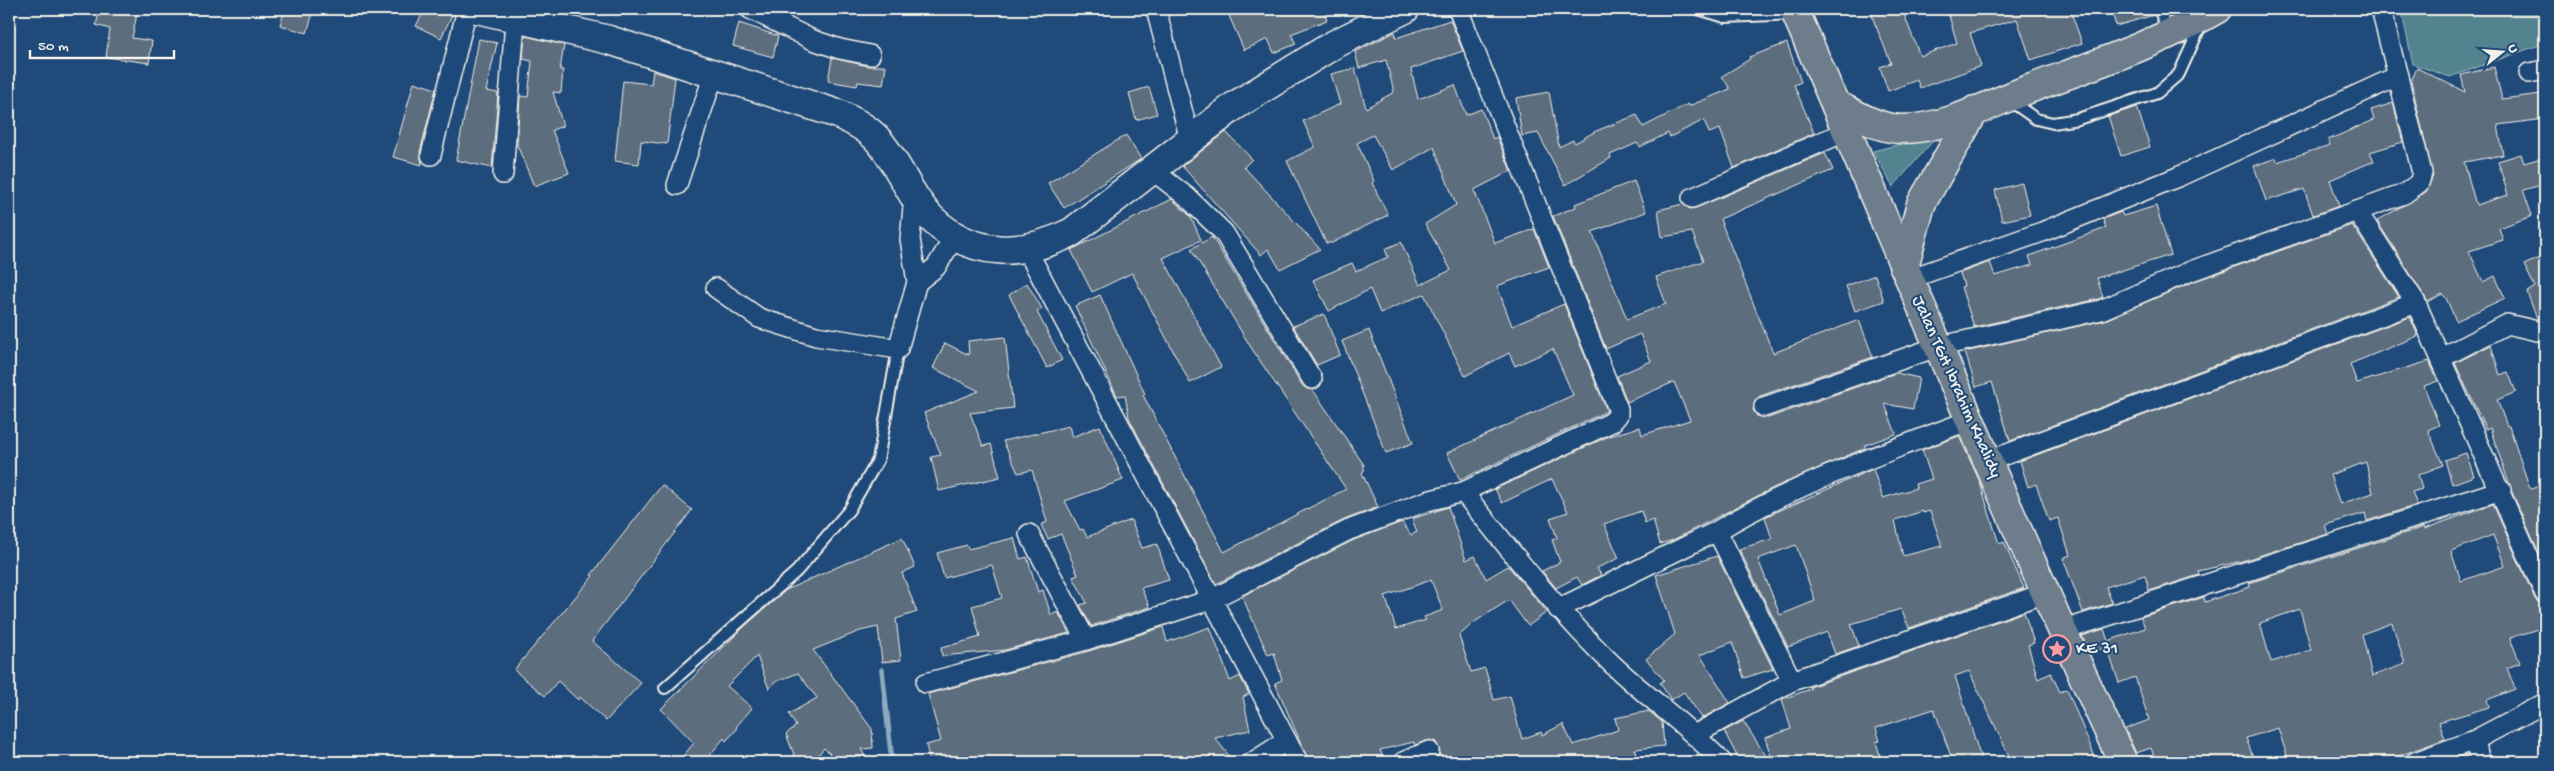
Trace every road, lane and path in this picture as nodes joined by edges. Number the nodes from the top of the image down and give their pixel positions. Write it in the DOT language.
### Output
graph roads {
  1 [pos="467,9"];
  2 [pos="477,9"];
  3 [pos="750,9"];
  4 [pos="1156,9"];
  5 [pos="1405,9"];
  6 [pos="1458,9"];
  7 [pos="1698,9"];
  8 [pos="2159,9"];
  9 [pos="2381,9"];
  10 [pos="1795,11"];
  11 [pos="2211,12"];
  12 [pos="515,13"];
  13 [pos="2170,35"];
  14 [pos="870,55"];
  15 [pos="714,74"];
  16 [pos="2398,76"];
  17 [pos="2006,98"];
  18 [pos="1835,104"];
  19 [pos="1975,110"];
  20 [pos="1847,131"];
  21 [pos="1190,140"];
  22 [pos="431,155"];
  23 [pos="1152,170"];
  24 [pos="503,174"];
  25 [pos="677,185"];
  26 [pos="914,196"];
  27 [pos="1692,198"];
  28 [pos="2356,211"];
  29 [pos="961,239"];
  30 [pos="1027,250"];
  31 [pos="1906,273"];
  32 [pos="917,282"];
  33 [pos="716,288"];
  34 [pos="2416,303"];
  35 [pos="2537,331"];
  36 [pos="1937,347"];
  37 [pos="898,349"];
  38 [pos="2441,358"];
  39 [pos="1312,379"];
  40 [pos="1764,407"];
  41 [pos="1970,420"];
  42 [pos="1988,461"];
  43 [pos="2501,490"];
  44 [pos="1463,492"];
  45 [pos="1716,531"];
  46 [pos="1029,534"];
  47 [pos="2045,593"];
  48 [pos="2545,594"];
  49 [pos="1210,600"];
  50 [pos="1558,610"];
  51 [pos="2061,631"];
  52 [pos="1086,640"];
  53 [pos="1792,681"];
  54 [pos="926,682"];
  55 [pos="665,688"];
  56 [pos="2545,703"];
  57 [pos="1696,734"];
  58 [pos="2475,740"];
  59 [pos="1286,741"];
  60 [pos="1429,751"];
  61 [pos="1253,762"];
  62 [pos="1298,762"];
  63 [pos="1403,762"];
  64 [pos="1722,762"];
  65 [pos="2123,762"];
  66 [pos="2414,762"];
  67 [pos="2480,762"];
  1 -- 22 [label="street"];
  2 -- 12 [label="street"];
  3 -- 14 [label="street"];
  4 -- 21 [label="street"];
  5 -- 21 [label="street"];
  6 -- 44 [label="street"];
  7 -- 10 [label="lane"];
  8 -- 13 [label="lane"];
  9 -- 16 [label="street"];
  10 -- 18 [label="main road, Jalan TGH Ibrahim Khalidy"];
  11 -- 13 [label="main road"];
  11 -- 17 [label="lane"];
  12 -- 15 [label="street"];
  12 -- 24 [label="street"];
  13 -- 17 [label="main road"];
  15 -- 25 [label="street"];
  15 -- 26 [label="street"];
  16 -- 28 [label="street"];
  16 -- 31 [label="street"];
  17 -- 19 [label="main road"];
  18 -- 19 [label="main road"];
  18 -- 20 [label="main road, Jalan TGH Ibrahim Khalidy"];
  19 -- 31 [label="main road"];
  20 -- 27 [label="street"];
  20 -- 31 [label="main road, Jalan TGH Ibrahim Khalidy"];
  21 -- 23 [label="street"];
  23 -- 30 [label="street"];
  23 -- 39 [label="street"];
  26 -- 29 [label="street"];
  26 -- 32 [label="street"];
  28 -- 34 [label="street"];
  28 -- 36 [label="street"];
  29 -- 30 [label="street"];
  29 -- 32 [label="street"];
  30 -- 49 [label="street"];
  31 -- 36 [label="main road, Jalan TGH Ibrahim Khalidy"];
  32 -- 37 [label="street"];
  33 -- 37 [label="street"];
  34 -- 38 [label="street"];
  34 -- 42 [label="street"];
  35 -- 38 [label="street"];
  36 -- 40 [label="street"];
  36 -- 41 [label="main road, Jalan TGH Ibrahim Khalidy"];
  37 -- 55 [label="lane"];
  38 -- 43 [label="street"];
  41 -- 42 [label="main road, Jalan TGH Ibrahim Khalidy"];
  41 -- 45 [label="street"];
  42 -- 47 [label="main road, Jalan TGH Ibrahim Khalidy"];
  43 -- 48 [label="street"];
  43 -- 51 [label="street"];
  44 -- 49 [label="street"];
  44 -- 50 [label="street"];
  45 -- 50 [label="street"];
  45 -- 53 [label="street"];
  46 -- 52 [label="street"];
  47 -- 51 [label="main road, Jalan TGH Ibrahim Khalidy"];
  47 -- 53 [label="street"];
  49 -- 52 [label="street"];
  49 -- 59 [label="street"];
  50 -- 57 [label="street"];
  51 -- 65 [label="main road, Jalan TGH Ibrahim Khalidy"];
  52 -- 54 [label="street"];
  53 -- 57 [label="street"];
  56 -- 58 [label="street"];
  57 -- 64 [label="street"];
  58 -- 66 [label="street"];
  58 -- 67 [label="street"];
  59 -- 61 [label="street"];
  59 -- 62 [label="street"];
  60 -- 63 [label="street"];
}
